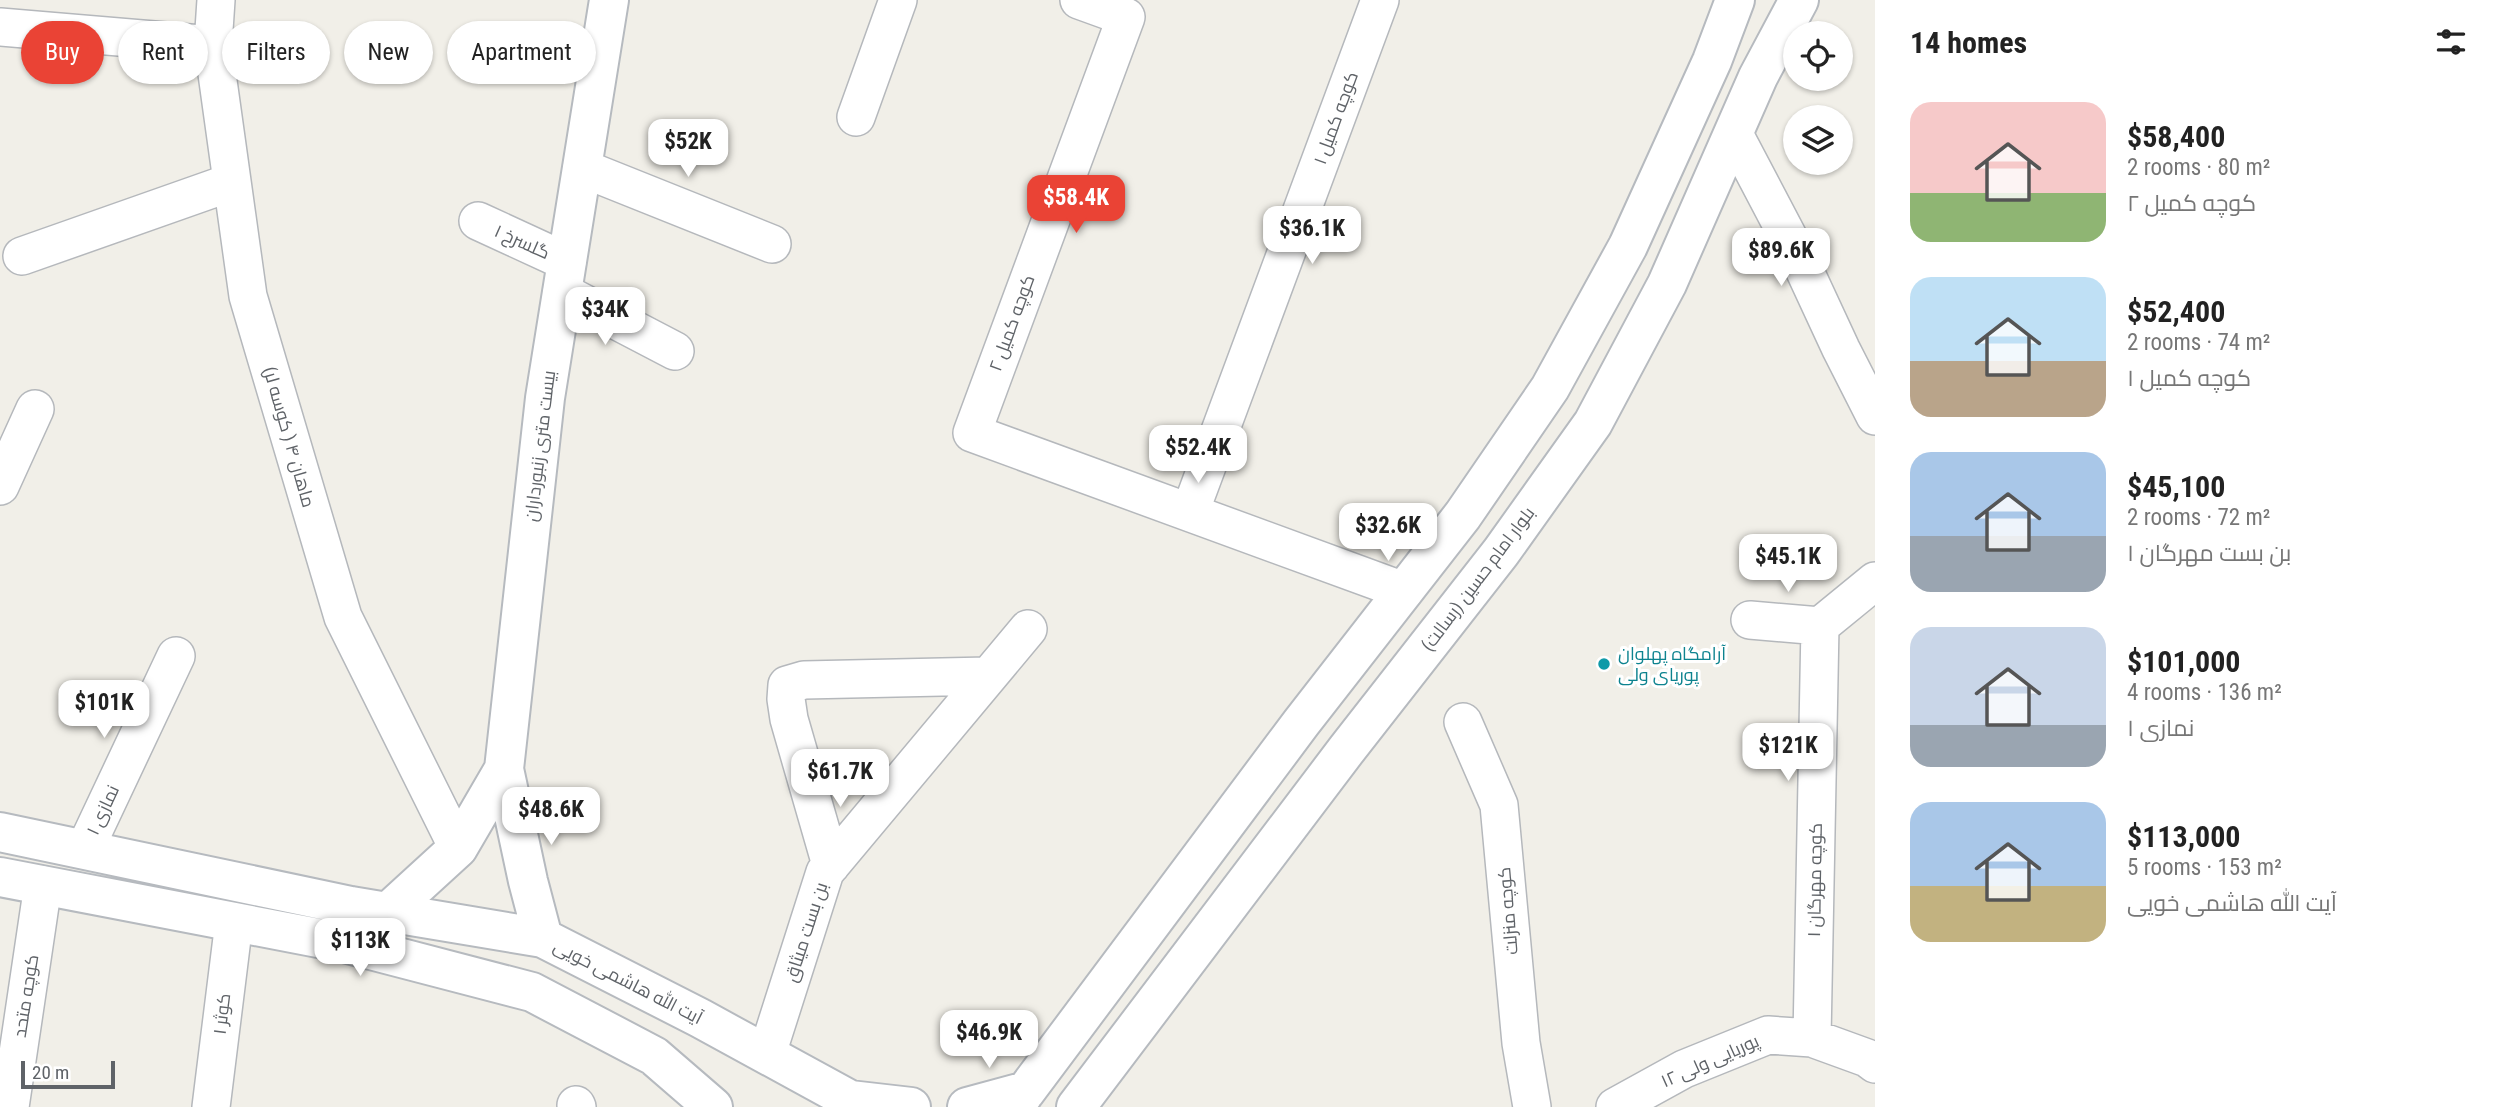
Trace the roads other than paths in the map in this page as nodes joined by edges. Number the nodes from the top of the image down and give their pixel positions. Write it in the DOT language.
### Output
graph roads {
  1 [pos="216,0"];
  2 [pos="609,0"];
  3 [pos="898,0"];
  4 [pos="1079,0"];
  5 [pos="1380,0"];
  6 [pos="1735,0"];
  7 [pos="1799,0"];
  8 [pos="0,27"];
  9 [pos="213,45"];
  10 [pos="856,117"];
  11 [pos="1734,134"];
  12 [pos="582,168"];
  13 [pos="232,182"];
  14 [pos="478,222"];
  15 [pos="772,244"];
  16 [pos="22,256"];
  17 [pos="565,277"];
  18 [pos="675,351"];
  19 [pos="35,409"];
  20 [pos="1875,416"];
  21 [pos="0,486"];
  22 [pos="1190,512"];
  23 [pos="1875,581"];
  24 [pos="1404,591"];
  25 [pos="1751,620"];
  26 [pos="1820,626"];
  27 [pos="1028,629"];
  28 [pos="176,656"];
  29 [pos="988,676"];
  30 [pos="1463,722"];
  31 [pos="504,769"];
  32 [pos="0,832"];
  33 [pos="458,848"];
  34 [pos="85,849"];
  35 [pos="831,865"];
  36 [pos="0,877"];
  37 [pos="43,885"];
  38 [pos="388,912"];
  39 [pos="234,922"];
  40 [pos="543,938"];
  41 [pos="1812,1038"];
  42 [pos="766,1054"];
  43 [pos="1875,1064"];
  44 [pos="1020,1099"];
  45 [pos="853,1104"];
  46 [pos="10,1107"];
  47 [pos="211,1107"];
  48 [pos="713,1107"];
  49 [pos="911,1107"];
  50 [pos="967,1107"];
  51 [pos="1076,1107"];
  52 [pos="1532,1107"];
  53 [pos="1615,1107"];
  1 -- 9 [label="street, ماهان ۴ ( کوسه لر)"];
  2 -- 12 [label="street, بیست متری زنبورداران"];
  3 -- 10 [label="street"];
  4 -- 22 [label="street, کوچه کمیل ۲"];
  5 -- 22 [label="street, کوچه کمیل ۱"];
  6 -- 24 [label="street"];
  7 -- 11 [label="street, بلوار امام حسین (رسالت)"];
  8 -- 9 [label="street"];
  9 -- 13 [label="street, ماهان ۴ ( کوسه لر)"];
  11 -- 20 [label="street"];
  11 -- 51 [label="street, بلوار امام حسین (رسالت)"];
  12 -- 15 [label="street"];
  12 -- 17 [label="street, بیست متری زنبورداران"];
  13 -- 16 [label="street"];
  13 -- 33 [label="street, ماهان ۴ ( کوسه لر)"];
  14 -- 17 [label="street, گلسرخ ۱"];
  17 -- 18 [label="street, گلسرخ ۱"];
  17 -- 31 [label="street, بیست متری زنبورداران"];
  19 -- 21 [label="street"];
  22 -- 24 [label="street"];
  23 -- 26 [label="street"];
  24 -- 44 [label="street"];
  25 -- 26 [label="street"];
  26 -- 41 [label="street, کوچه مهرگان ۱"];
  27 -- 29 [label="street, بن بست میثاق"];
  28 -- 34 [label="street, نمازی ۱"];
  29 -- 35 [label="street, بن بست میثاق"];
  29 -- 35 [label="street"];
  30 -- 52 [label="street, کوچه منزلت"];
  31 -- 33 [label="street, بیست متری زنبورداران"];
  31 -- 40 [label="street, بیست متری زنبورداران"];
  32 -- 34 [label="street, آیت الله هاشمی خویی"];
  33 -- 38 [label="street, بیست متری زنبورداران"];
  34 -- 38 [label="street, آیت الله هاشمی خویی"];
  35 -- 42 [label="street, بن بست میثاق"];
  36 -- 37 [label="street"];
  37 -- 39 [label="street"];
  37 -- 46 [label="street, کوچه متحد"];
  38 -- 40 [label="street, آیت الله هاشمی خویی"];
  39 -- 47 [label="street, کوثر ۱"];
  39 -- 48 [label="street"];
  40 -- 42 [label="street, آیت الله هاشمی خویی"];
  41 -- 43 [label="street"];
  41 -- 53 [label="street, پوریایی ولی ۱۲"];
  42 -- 45 [label="street, آیت الله هاشمی خویی"];
  44 -- 50 [label="street"];
  45 -- 49 [label="street, آیت الله هاشمی خویی"];
}
